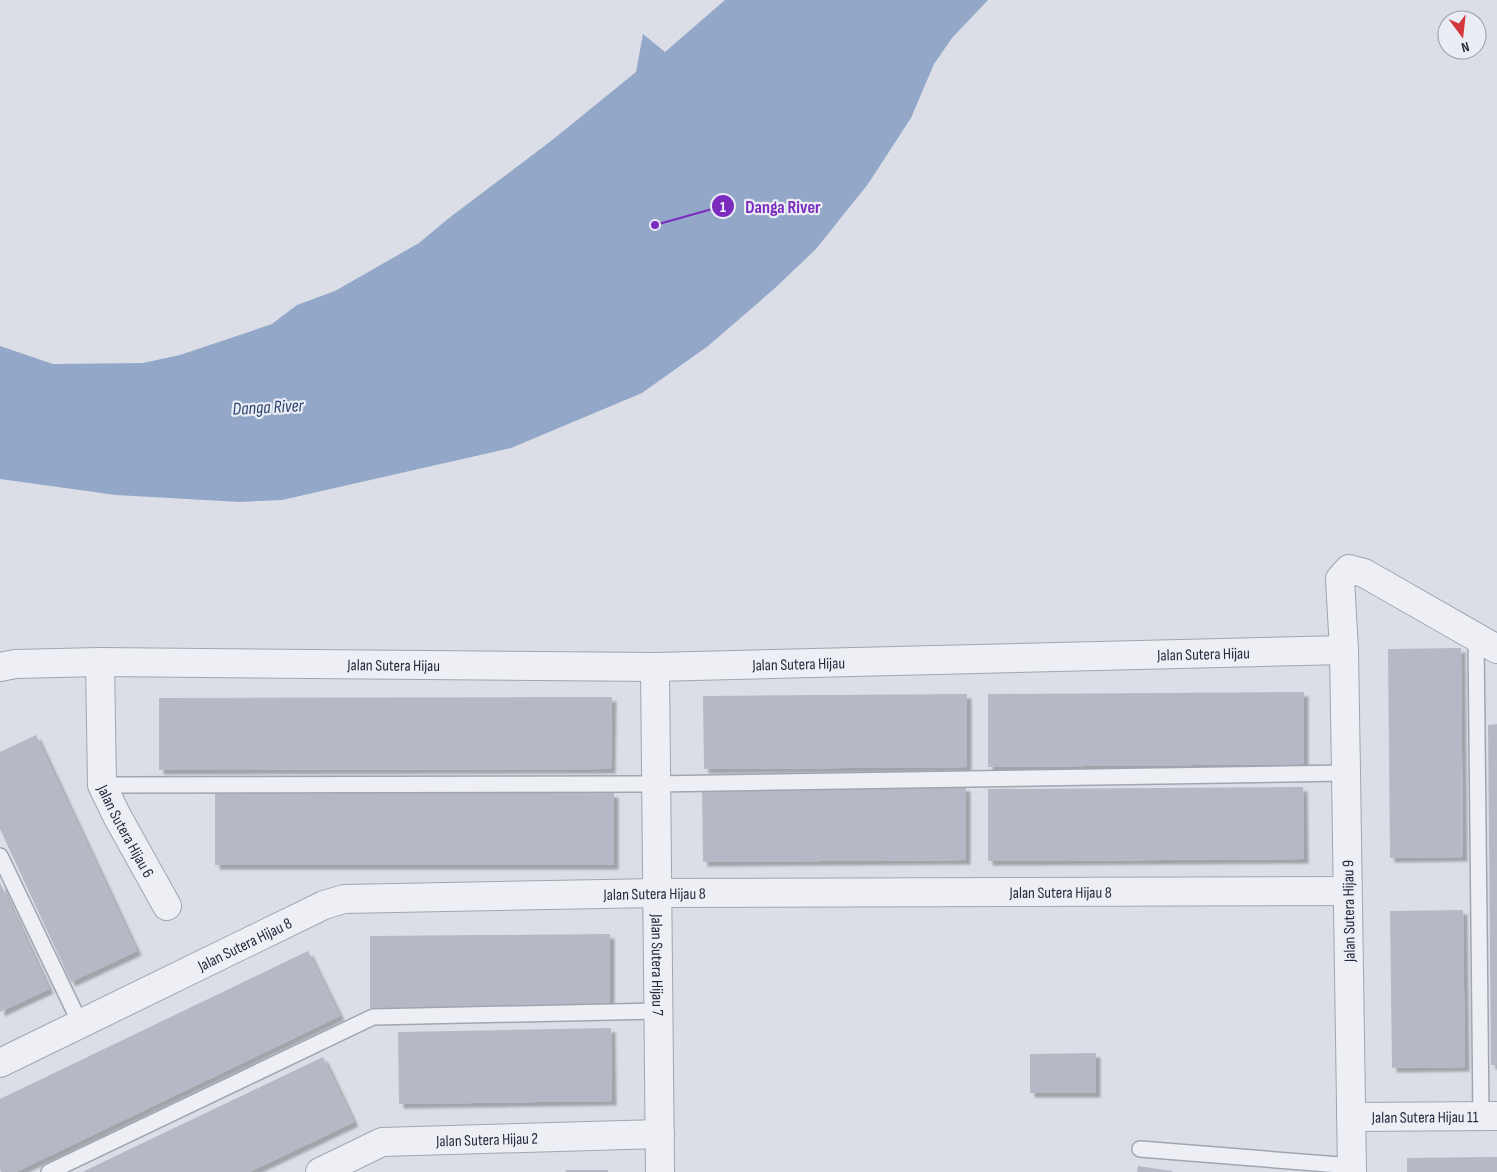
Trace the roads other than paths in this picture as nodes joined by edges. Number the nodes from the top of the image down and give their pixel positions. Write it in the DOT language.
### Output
graph roads {
  1 [pos="1486,643"];
  2 [pos="1344,650"];
  3 [pos="100,662"];
  4 [pos="0,667"];
  5 [pos="654,667"];
  6 [pos="1346,773"];
  7 [pos="656,784"];
  8 [pos="102,785"];
  9 [pos="0,856"];
  10 [pos="1347,890"];
  11 [pos="657,893"];
  12 [pos="167,906"];
  13 [pos="658,1011"];
  14 [pos="80,1023"];
  15 [pos="0,1063"];
  16 [pos="1489,1116"];
  17 [pos="1351,1117"];
  18 [pos="660,1134"];
  19 [pos="1140,1149"];
  20 [pos="1352,1169"];
  21 [pos="49,1172"];
  22 [pos="320,1172"];
  23 [pos="660,1172"];
  1 -- 2 [label="street"];
  1 -- 16 [label="lane"];
  2 -- 5 [label="street, Jalan Sutera Hijau"];
  2 -- 6 [label="street, Jalan Sutera Hijau 9"];
  3 -- 4 [label="street, Jalan Sutera Hijau"];
  3 -- 5 [label="street, Jalan Sutera Hijau"];
  3 -- 8 [label="street, Jalan Sutera Hijau 6"];
  5 -- 7 [label="street, Jalan Sutera Hijau 7"];
  6 -- 7 [label="lane"];
  6 -- 10 [label="street, Jalan Sutera Hijau 9"];
  7 -- 8 [label="lane"];
  7 -- 11 [label="street, Jalan Sutera Hijau 7"];
  8 -- 12 [label="street, Jalan Sutera Hijau 6"];
  9 -- 14 [label="lane"];
  10 -- 11 [label="street, Jalan Sutera Hijau 8"];
  10 -- 17 [label="street, Jalan Sutera Hijau 9"];
  11 -- 13 [label="street, Jalan Sutera Hijau 7"];
  11 -- 14 [label="street, Jalan Sutera Hijau 8"];
  13 -- 18 [label="street, Jalan Sutera Hijau 7"];
  13 -- 21 [label="lane"];
  14 -- 15 [label="street, Jalan Sutera Hijau 8"];
  16 -- 17 [label="street, Jalan Sutera Hijau 11"];
  17 -- 20 [label="street, Jalan Sutera Hijau 9"];
  18 -- 22 [label="street, Jalan Sutera Hijau 2"];
  18 -- 23 [label="street, Jalan Sutera Hijau 7"];
  19 -- 20 [label="lane"];
}
